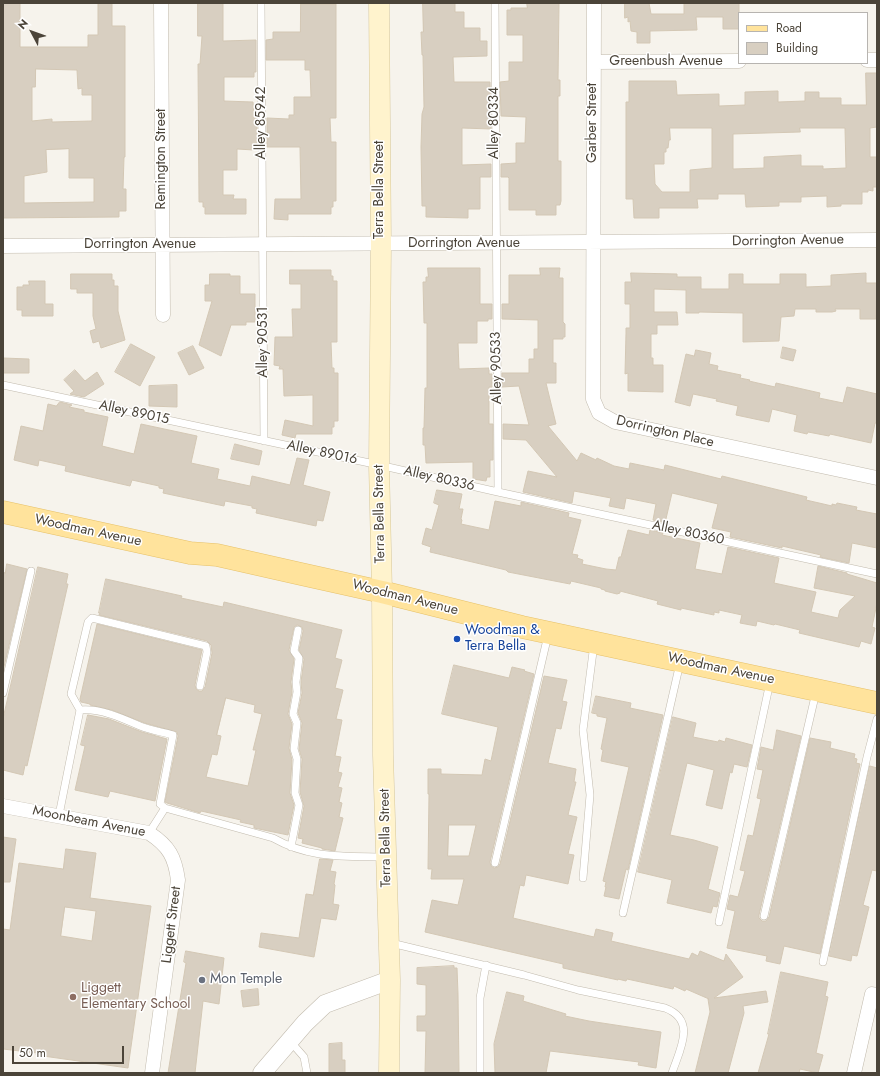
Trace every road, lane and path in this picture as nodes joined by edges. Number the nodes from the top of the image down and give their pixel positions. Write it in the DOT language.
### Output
graph roads {
  1 [pos="161,3"];
  2 [pos="261,3"];
  3 [pos="379,3"];
  4 [pos="495,3"];
  5 [pos="594,3"];
  6 [pos="738,61"];
  7 [pos="594,62"];
  8 [pos="877,240"];
  9 [pos="592,243"];
  10 [pos="162,244"];
  11 [pos="263,244"];
  12 [pos="381,244"];
  13 [pos="496,244"];
  14 [pos="3,246"];
  15 [pos="163,315"];
  16 [pos="3,385"];
  17 [pos="264,441"];
  18 [pos="379,465"];
  19 [pos="877,478"];
  20 [pos="498,492"];
  21 [pos="3,512"];
  22 [pos="31,571"];
  23 [pos="877,574"];
  24 [pos="382,592"];
  25 [pos="298,630"];
  26 [pos="548,632"];
  27 [pos="594,642"];
  28 [pos="681,661"];
  29 [pos="771,680"];
  30 [pos="200,686"];
  31 [pos="817,689"];
  32 [pos="3,693"];
  33 [pos="877,703"];
  34 [pos="80,710"];
  35 [pos="877,719"];
  36 [pos="3,806"];
  37 [pos="165,808"];
  38 [pos="59,815"];
  39 [pos="150,833"];
  40 [pos="291,847"];
  41 [pos="168,850"];
  42 [pos="387,857"];
  43 [pos="495,863"];
  44 [pos="582,878"];
  45 [pos="623,913"];
  46 [pos="764,916"];
  47 [pos="718,922"];
  48 [pos="389,942"];
  49 [pos="823,962"];
  50 [pos="486,965"];
  51 [pos="390,980"];
  52 [pos="875,995"];
  53 [pos="290,1041"];
  54 [pos="152,1073"];
  55 [pos="262,1073"];
  56 [pos="307,1073"];
  57 [pos="389,1073"];
  58 [pos="480,1073"];
  59 [pos="672,1073"];
  60 [pos="854,1073"];
  1 -- 10 [label="street, Remington Street"];
  2 -- 11 [label="lane, Alley 85942"];
  3 -- 12 [label="main road, Terra Bella Street"];
  4 -- 13 [label="lane, Alley 80334"];
  5 -- 7 [label="street, Garber Street"];
  6 -- 7 [label="street, Greenbush Avenue"];
  7 -- 9 [label="street, Garber Street"];
  8 -- 9 [label="street, Dorrington Avenue"];
  9 -- 13 [label="street, Dorrington Avenue"];
  9 -- 19 [label="street, Dorrington Place"];
  10 -- 11 [label="street, Dorrington Avenue"];
  10 -- 14 [label="street, Dorrington Avenue"];
  10 -- 15 [label="street, Remington Street"];
  11 -- 12 [label="street, Dorrington Avenue"];
  11 -- 17 [label="lane, Alley 90531"];
  12 -- 13 [label="street, Dorrington Avenue"];
  12 -- 18 [label="main road, Terra Bella Street"];
  13 -- 20 [label="lane, Alley 90533"];
  16 -- 17 [label="lane, Alley 89015"];
  17 -- 18 [label="lane, Alley 89016"];
  18 -- 20 [label="lane, Alley 80336"];
  18 -- 24 [label="main road, Terra Bella Street"];
  20 -- 23 [label="lane, Alley 80360"];
  21 -- 24 [label="main road, Woodman Avenue"];
  22 -- 32 [label="lane"];
  24 -- 26 [label="main road, Woodman Avenue"];
  24 -- 42 [label="main road, Terra Bella Street"];
  25 -- 40 [label="lane"];
  26 -- 27 [label="main road, Woodman Avenue"];
  26 -- 43 [label="lane"];
  27 -- 28 [label="main road, Woodman Avenue"];
  27 -- 44 [label="lane"];
  28 -- 29 [label="main road, Woodman Avenue"];
  28 -- 45 [label="lane"];
  29 -- 31 [label="main road, Woodman Avenue"];
  29 -- 47 [label="lane"];
  30 -- 34 [label="lane"];
  31 -- 33 [label="main road, Woodman Avenue"];
  31 -- 46 [label="lane"];
  34 -- 37 [label="lane"];
  34 -- 38 [label="lane"];
  35 -- 49 [label="lane"];
  36 -- 38 [label="street, Moonbeam Avenue"];
  37 -- 39 [label="lane"];
  37 -- 40 [label="lane"];
  38 -- 39 [label="street, Moonbeam Avenue"];
  39 -- 41 [label="street, Moonbeam Avenue"];
  40 -- 42 [label="lane"];
  41 -- 54 [label="street, Liggett Street"];
  42 -- 48 [label="main road, Terra Bella Street"];
  48 -- 50 [label="lane"];
  48 -- 51 [label="main road, Terra Bella Street"];
  50 -- 58 [label="lane"];
  50 -- 59 [label="lane"];
  51 -- 53 [label="street"];
  51 -- 57 [label="main road, Terra Bella Street"];
  52 -- 60 [label="street"];
  53 -- 55 [label="street"];
  53 -- 56 [label="lane"];
}
